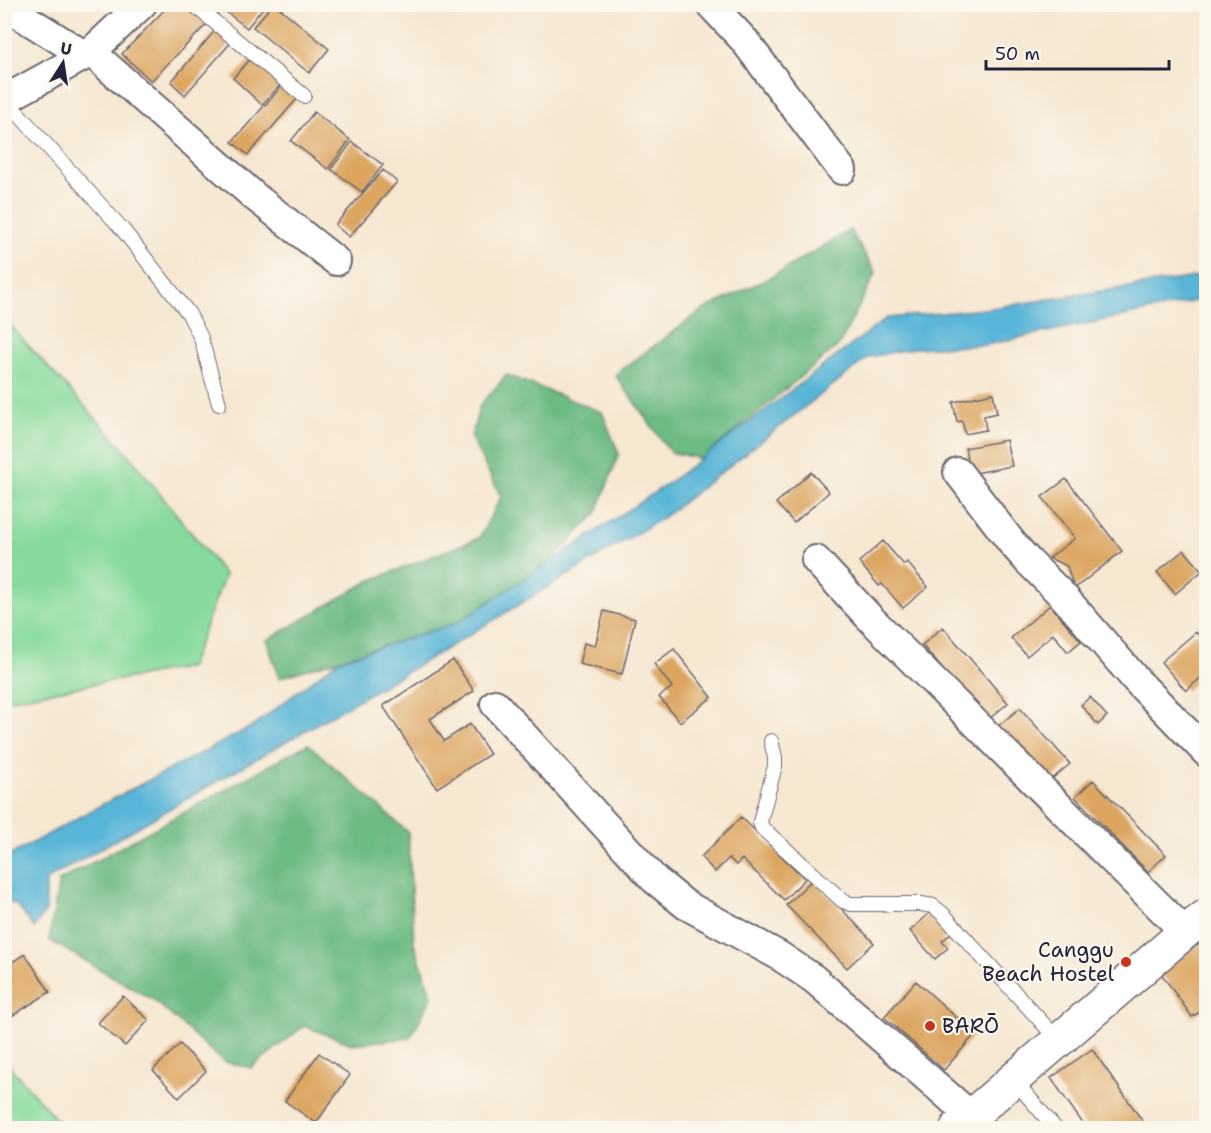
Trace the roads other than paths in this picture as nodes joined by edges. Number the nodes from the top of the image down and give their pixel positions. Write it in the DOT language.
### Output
graph roads {
  1 [pos="193,4"];
  2 [pos="710,4"];
  3 [pos="4,5"];
  4 [pos="137,6"];
  5 [pos="87,54"];
  6 [pos="304,96"];
  7 [pos="5,99"];
  8 [pos="842,170"];
  9 [pos="336,261"];
  10 [pos="219,404"];
  11 [pos="958,472"];
  12 [pos="816,560"];
  13 [pos="495,704"];
  14 [pos="771,741"];
  15 [pos="1206,752"];
  16 [pos="1196,924"];
  17 [pos="1059,1041"];
  18 [pos="1013,1079"];
  19 [pos="964,1122"];
  20 [pos="1055,1128"];
  1 -- 6 [label="lane"];
  2 -- 8 [label="street"];
  3 -- 5 [label="street"];
  4 -- 5 [label="street"];
  5 -- 7 [label="street"];
  5 -- 9 [label="street"];
  7 -- 10 [label="lane"];
  11 -- 15 [label="street"];
  12 -- 16 [label="street"];
  13 -- 19 [label="street"];
  14 -- 17 [label="lane"];
  16 -- 17 [label="street"];
  17 -- 18 [label="street"];
  18 -- 19 [label="street"];
  18 -- 20 [label="lane"];
}
